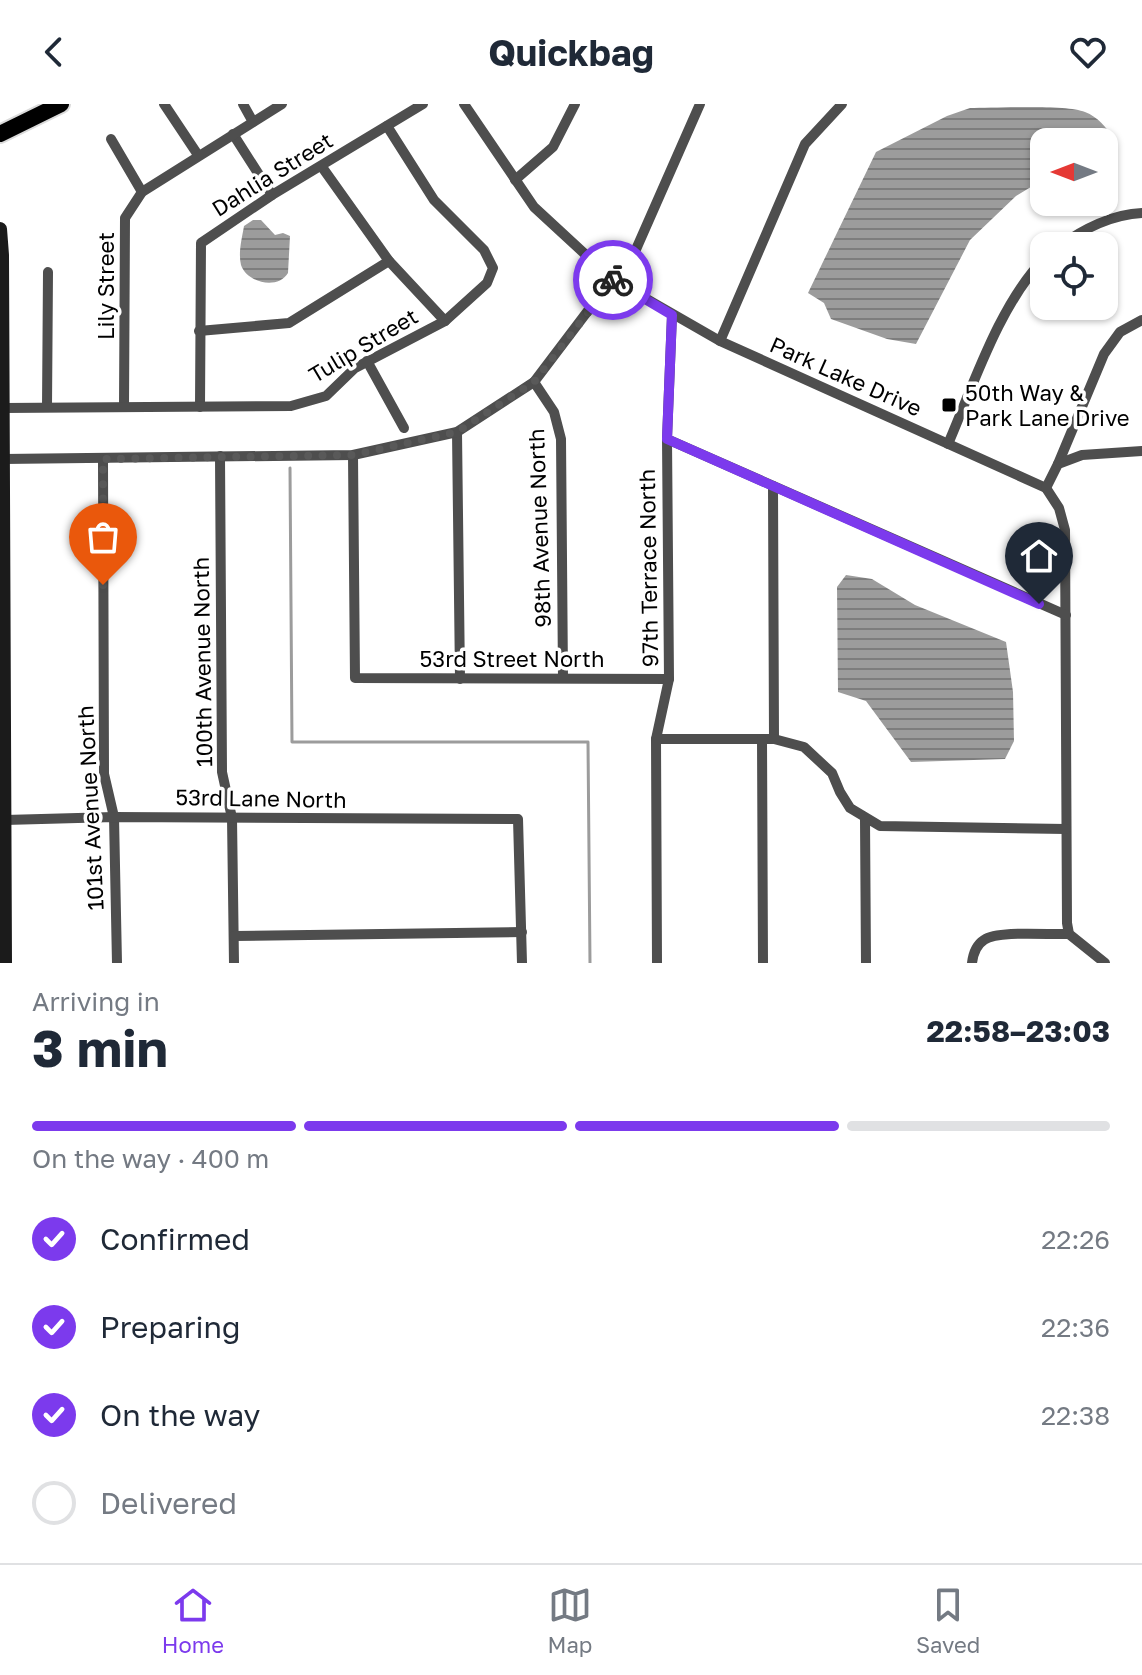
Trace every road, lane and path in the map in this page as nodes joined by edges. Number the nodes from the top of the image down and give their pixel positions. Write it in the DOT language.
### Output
graph roads {
  1 [pos="61,104"];
  2 [pos="164,104"];
  3 [pos="243,104"];
  4 [pos="282,104"];
  5 [pos="423,104"];
  6 [pos="464,104"];
  7 [pos="575,104"];
  8 [pos="700,104"];
  9 [pos="842,104"];
  10 [pos="253,122"];
  11 [pos="387,126"];
  12 [pos="233,134"];
  13 [pos="3,135"];
  14 [pos="111,139"];
  15 [pos="198,155"];
  16 [pos="322,167"];
  17 [pos="515,180"];
  18 [pos="142,192"];
  19 [pos="272,195"];
  20 [pos="1142,213"];
  21 [pos="0,229"];
  22 [pos="1080,232"];
  23 [pos="389,261"];
  24 [pos="48,272"];
  25 [pos="1030,272"];
  26 [pos="612,279"];
  27 [pos="672,315"];
  28 [pos="1142,320"];
  29 [pos="445,321"];
  30 [pos="199,331"];
  31 [pos="720,341"];
  32 [pos="367,361"];
  33 [pos="534,382"];
  34 [pos="47,407"];
  35 [pos="124,407"];
  36 [pos="200,407"];
  37 [pos="3,408"];
  38 [pos="404,428"];
  39 [pos="457,432"];
  40 [pos="667,439"];
  41 [pos="948,444"];
  42 [pos="1142,451"];
  43 [pos="353,455"];
  44 [pos="220,456"];
  45 [pos="3,459"];
  46 [pos="103,459"];
  47 [pos="1058,464"];
  48 [pos="773,486"];
  49 [pos="1046,488"];
  50 [pos="1066,615"];
  51 [pos="563,678"];
  52 [pos="460,679"];
  53 [pos="669,679"];
  54 [pos="656,739"];
  55 [pos="762,739"];
  56 [pos="774,739"];
  57 [pos="2,748"];
  58 [pos="114,817"];
  59 [pos="232,818"];
  60 [pos="865,819"];
  61 [pos="5,820"];
  62 [pos="1066,829"];
  63 [pos="522,932"];
  64 [pos="1069,934"];
  65 [pos="234,936"];
  66 [pos="5,963"];
  67 [pos="117,963"];
  68 [pos="234,963"];
  69 [pos="522,963"];
  70 [pos="657,963"];
  71 [pos="763,963"];
  72 [pos="866,963"];
  73 [pos="972,963"];
  74 [pos="1105,963"];
  1 -- 13 [label="main road"];
  2 -- 15 [label="street"];
  3 -- 10 [label="street"];
  4 -- 10 [label="street"];
  5 -- 11 [label="street, Dahlia Street"];
  6 -- 17 [label="street, Park Lake Drive"];
  7 -- 17 [label="street"];
  8 -- 26 [label="street"];
  9 -- 31 [label="street"];
  10 -- 12 [label="street"];
  11 -- 16 [label="street, Dahlia Street"];
  11 -- 29 [label="street, Tulip Street"];
  12 -- 15 [label="street"];
  12 -- 19 [label="street"];
  14 -- 18 [label="street"];
  15 -- 18 [label="street"];
  16 -- 19 [label="street, Dahlia Street"];
  16 -- 23 [label="street"];
  17 -- 26 [label="street, Park Lake Drive"];
  18 -- 35 [label="street, Lily Street"];
  19 -- 30 [label="street, Dahlia Street"];
  20 -- 22 [label="street"];
  21 -- 37 [label="street"];
  23 -- 29 [label="street"];
  23 -- 30 [label="street"];
  24 -- 34 [label="street"];
  25 -- 41 [label="street"];
  26 -- 27 [label="street, Park Lake Drive"];
  26 -- 33 [label="street"];
  27 -- 31 [label="street, Park Lake Drive"];
  27 -- 40 [label="street, 97th Terrace North"];
  28 -- 47 [label="street"];
  29 -- 32 [label="street, Tulip Street"];
  30 -- 36 [label="street, Dahlia Street"];
  31 -- 41 [label="street, Park Lake Drive"];
  32 -- 36 [label="street, Tulip Street"];
  32 -- 38 [label="street"];
  33 -- 39 [label="street"];
  33 -- 51 [label="street, 98th Avenue North"];
  34 -- 35 [label="street, Tulip Street"];
  34 -- 37 [label="street, Tulip Street"];
  35 -- 36 [label="street, Tulip Street"];
  37 -- 45 [label="street"];
  39 -- 43 [label="street"];
  39 -- 52 [label="street"];
  40 -- 48 [label="street"];
  40 -- 53 [label="street, 97th Terrace North"];
  41 -- 49 [label="street, Park Lake Drive"];
  42 -- 47 [label="street"];
  43 -- 44 [label="street"];
  43 -- 52 [label="street, 53rd Street North"];
  44 -- 46 [label="street"];
  44 -- 59 [label="street, 100th Avenue North"];
  45 -- 46 [label="street"];
  45 -- 57 [label="street"];
  46 -- 58 [label="street, 101st Avenue North"];
  47 -- 49 [label="street"];
  48 -- 50 [label="street"];
  48 -- 56 [label="street"];
  49 -- 50 [label="street"];
  50 -- 62 [label="street"];
  51 -- 52 [label="street, 53rd Street North"];
  51 -- 53 [label="street, 53rd Street North"];
  53 -- 54 [label="street, 97th Terrace North"];
  54 -- 55 [label="street"];
  54 -- 70 [label="street, 97th Terrace North"];
  55 -- 56 [label="street"];
  55 -- 71 [label="street"];
  56 -- 60 [label="street"];
  57 -- 61 [label="street"];
  58 -- 59 [label="street, 53rd Lane North"];
  58 -- 61 [label="street, 53rd Lane North"];
  58 -- 67 [label="street, 101st Avenue North"];
  59 -- 63 [label="street, 53rd Lane North"];
  59 -- 65 [label="street, 100th Avenue North"];
  60 -- 62 [label="street"];
  60 -- 72 [label="street"];
  61 -- 66 [label="street"];
  62 -- 64 [label="street"];
  63 -- 65 [label="street"];
  63 -- 69 [label="street"];
  64 -- 73 [label="street"];
  64 -- 74 [label="street"];
  65 -- 68 [label="street, 100th Avenue North"];
}
